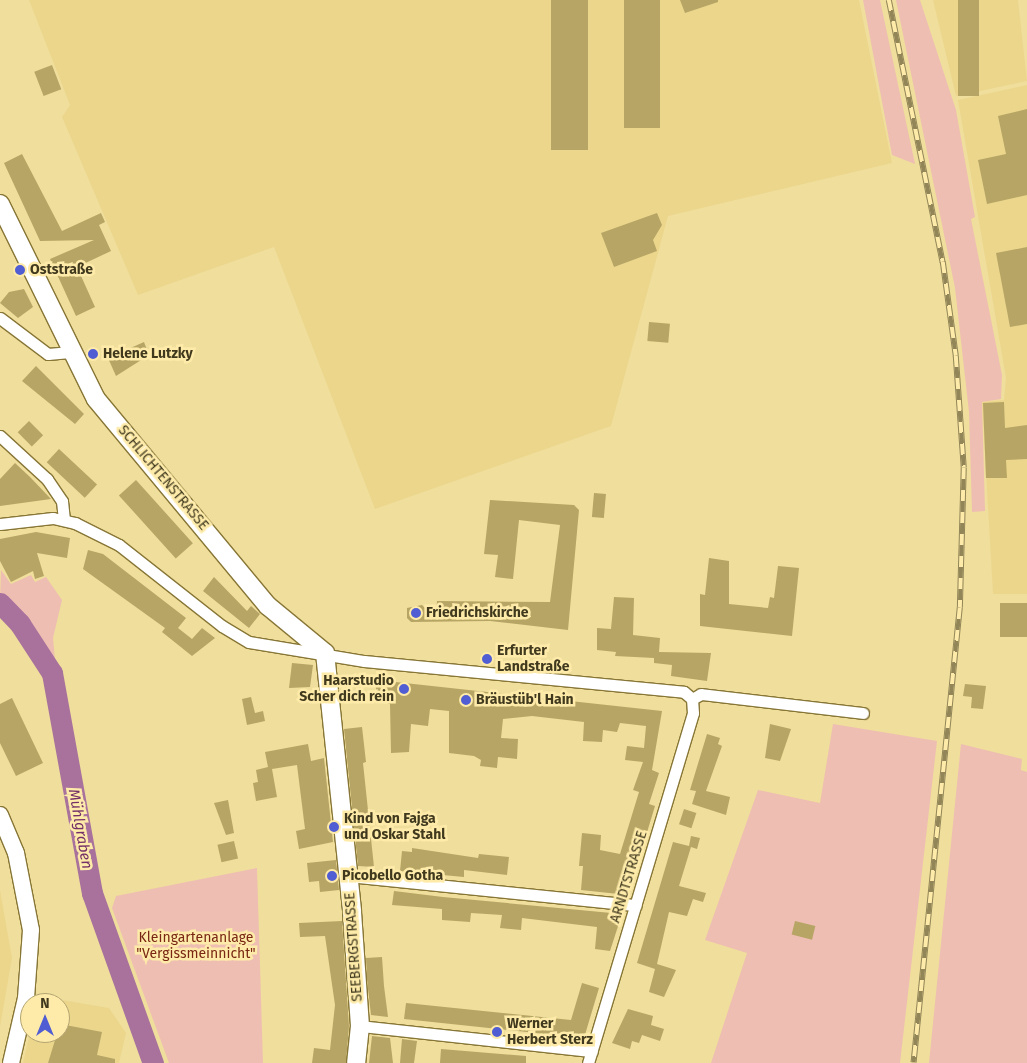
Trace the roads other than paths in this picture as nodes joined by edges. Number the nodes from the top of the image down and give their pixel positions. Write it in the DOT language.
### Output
graph roads {
  1 [pos="0,204"];
  2 [pos="0,318"];
  3 [pos="70,352"];
  4 [pos="0,436"];
  5 [pos="64,519"];
  6 [pos="0,524"];
  7 [pos="325,653"];
  8 [pos="692,699"];
  9 [pos="863,713"];
  10 [pos="1,818"];
  11 [pos="349,876"];
  12 [pos="636,905"];
  13 [pos="360,1026"];
  14 [pos="592,1051"];
  15 [pos="11,1063"];
  16 [pos="356,1063"];
  17 [pos="588,1063"];
  1 -- 3 [label="main road"];
  2 -- 3 [label="street"];
  3 -- 7 [label="main road, SCHLICHTENSTRASSE"];
  4 -- 5 [label="street"];
  5 -- 6 [label="street"];
  5 -- 7 [label="street"];
  7 -- 8 [label="street"];
  7 -- 11 [label="main road, SEEBERGSTRASSE"];
  8 -- 9 [label="street"];
  8 -- 12 [label="street, ARNDTSTRASSE"];
  10 -- 15 [label="main road"];
  11 -- 12 [label="street"];
  11 -- 13 [label="main road, SEEBERGSTRASSE"];
  12 -- 14 [label="street, ARNDTSTRASSE"];
  13 -- 14 [label="street"];
  13 -- 16 [label="main road, SEEBERGSTRASSE"];
  14 -- 17 [label="street, ARNDTSTRASSE"];
}
